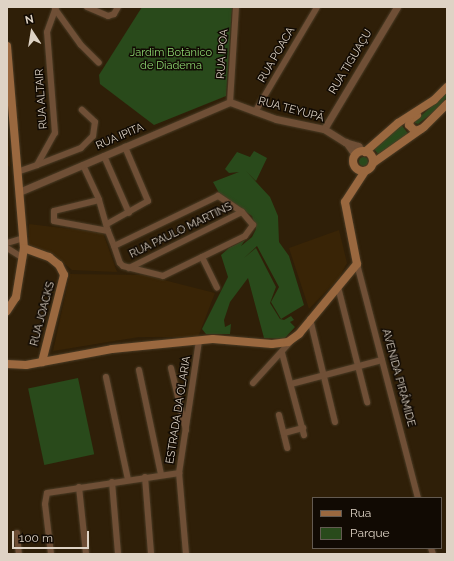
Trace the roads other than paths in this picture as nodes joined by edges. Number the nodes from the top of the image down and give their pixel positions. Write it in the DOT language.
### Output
graph roads {
  1 [pos="87,7"];
  2 [pos="118,7"];
  3 [pos="236,7"];
  4 [pos="316,7"];
  5 [pos="397,7"];
  6 [pos="56,8"];
  7 [pos="7,46"];
  8 [pos="99,63"];
  9 [pos="8,68"];
  10 [pos="447,87"];
  11 [pos="434,100"];
  12 [pos="230,102"];
  13 [pos="447,104"];
  14 [pos="82,110"];
  15 [pos="255,112"];
  16 [pos="424,127"];
  17 [pos="324,129"];
  18 [pos="125,147"];
  19 [pos="361,152"];
  20 [pos="104,156"];
  21 [pos="373,163"];
  22 [pos="37,165"];
  23 [pos="83,165"];
  24 [pos="361,170"];
  25 [pos="17,172"];
  26 [pos="19,192"];
  27 [pos="99,200"];
  28 [pos="242,212"];
  29 [pos="130,213"];
  30 [pos="108,227"];
  31 [pos="23,238"];
  32 [pos="7,243"];
  33 [pos="114,246"];
  34 [pos="7,248"];
  35 [pos="24,248"];
  36 [pos="202,257"];
  37 [pos="23,258"];
  38 [pos="357,264"];
  39 [pos="129,268"];
  40 [pos="338,287"];
  41 [pos="217,288"];
  42 [pos="7,311"];
  43 [pos="310,319"];
  44 [pos="295,337"];
  45 [pos="199,341"];
  46 [pos="272,344"];
  47 [pos="282,352"];
  48 [pos="274,360"];
  49 [pos="382,360"];
  50 [pos="42,362"];
  51 [pos="7,364"];
  52 [pos="357,366"];
  53 [pos="171,368"];
  54 [pos="139,370"];
  55 [pos="324,376"];
  56 [pos="106,377"];
  57 [pos="253,383"];
  58 [pos="291,384"];
  59 [pos="367,402"];
  60 [pos="279,415"];
  61 [pos="335,422"];
  62 [pos="303,428"];
  63 [pos="186,432"];
  64 [pos="284,434"];
  65 [pos="304,435"];
  66 [pos="287,448"];
  67 [pos="179,473"];
  68 [pos="161,474"];
  69 [pos="145,477"];
  70 [pos="128,480"];
  71 [pos="112,482"];
  72 [pos="79,487"];
  73 [pos="418,497"];
  74 [pos="17,534"];
  75 [pos="19,554"];
  76 [pos="51,554"];
  77 [pos="86,554"];
  78 [pos="118,554"];
  79 [pos="151,554"];
  80 [pos="186,554"];
  1 -- 2 [label="street"];
  3 -- 12 [label="street, RUA IPOA"];
  4 -- 15 [label="street, RUA POACA"];
  5 -- 17 [label="street, RUA TIGUAÇU"];
  6 -- 8 [label="street"];
  6 -- 22 [label="street, RUA ALTAIR"];
  7 -- 9 [label="main road"];
  9 -- 25 [label="main road"];
  10 -- 11 [label="main road"];
  11 -- 16 [label="main road"];
  11 -- 19 [label="main road"];
  12 -- 15 [label="street, RUA TEYUPÃ"];
  12 -- 18 [label="street, RUA IPITA"];
  13 -- 16 [label="main road"];
  14 -- 22 [label="street"];
  15 -- 17 [label="street, RUA TEYUPÃ"];
  16 -- 21 [label="main road"];
  17 -- 19 [label="street, RUA TEYUPÃ"];
  18 -- 20 [label="street, RUA IPITA"];
  18 -- 29 [label="street"];
  19 -- 21 [label="main road"];
  19 -- 24 [label="main road"];
  20 -- 23 [label="street, RUA IPITA"];
  20 -- 29 [label="street"];
  21 -- 24 [label="main road"];
  22 -- 25 [label="street"];
  23 -- 26 [label="street, RUA IPITA"];
  23 -- 27 [label="street"];
  24 -- 38 [label="main road"];
  25 -- 26 [label="main road"];
  26 -- 31 [label="main road"];
  27 -- 30 [label="street"];
  27 -- 30 [label="street"];
  28 -- 33 [label="street"];
  28 -- 36 [label="street"];
  28 -- 39 [label="street, RUA PAULO MARTINS"];
  29 -- 30 [label="street"];
  30 -- 33 [label="street"];
  31 -- 32 [label="street"];
  31 -- 35 [label="main road"];
  33 -- 39 [label="street"];
  34 -- 37 [label="street"];
  35 -- 37 [label="main road"];
  35 -- 50 [label="main road, RUA JOACKS"];
  36 -- 39 [label="street"];
  36 -- 41 [label="street"];
  37 -- 42 [label="main road"];
  38 -- 40 [label="main road"];
  38 -- 49 [label="street, AVENIDA PIRÂMIDE"];
  40 -- 43 [label="main road"];
  40 -- 52 [label="street"];
  43 -- 44 [label="main road"];
  43 -- 55 [label="street"];
  44 -- 46 [label="main road"];
  44 -- 47 [label="street"];
  45 -- 46 [label="main road"];
  45 -- 50 [label="main road"];
  45 -- 63 [label="street, ESTRADA DA OLARIA"];
  46 -- 48 [label="street"];
  47 -- 48 [label="street"];
  47 -- 58 [label="street"];
  48 -- 57 [label="street"];
  49 -- 52 [label="street"];
  49 -- 73 [label="street, AVENIDA PIRÂMIDE"];
  50 -- 51 [label="main road"];
  52 -- 55 [label="street"];
  52 -- 59 [label="street"];
  53 -- 63 [label="street"];
  54 -- 68 [label="street"];
  55 -- 58 [label="street"];
  55 -- 61 [label="street"];
  56 -- 70 [label="street"];
  58 -- 62 [label="street"];
  60 -- 64 [label="street"];
  62 -- 64 [label="street"];
  62 -- 65 [label="street"];
  63 -- 67 [label="street, ESTRADA DA OLARIA"];
  64 -- 66 [label="street"];
  67 -- 68 [label="street"];
  67 -- 80 [label="street, ESTRADA DA OLARIA"];
  68 -- 69 [label="street"];
  69 -- 70 [label="street"];
  69 -- 79 [label="street"];
  70 -- 71 [label="street"];
  71 -- 72 [label="street"];
  71 -- 78 [label="street"];
  72 -- 76 [label="street"];
  72 -- 77 [label="street"];
  74 -- 75 [label="street"];
}
